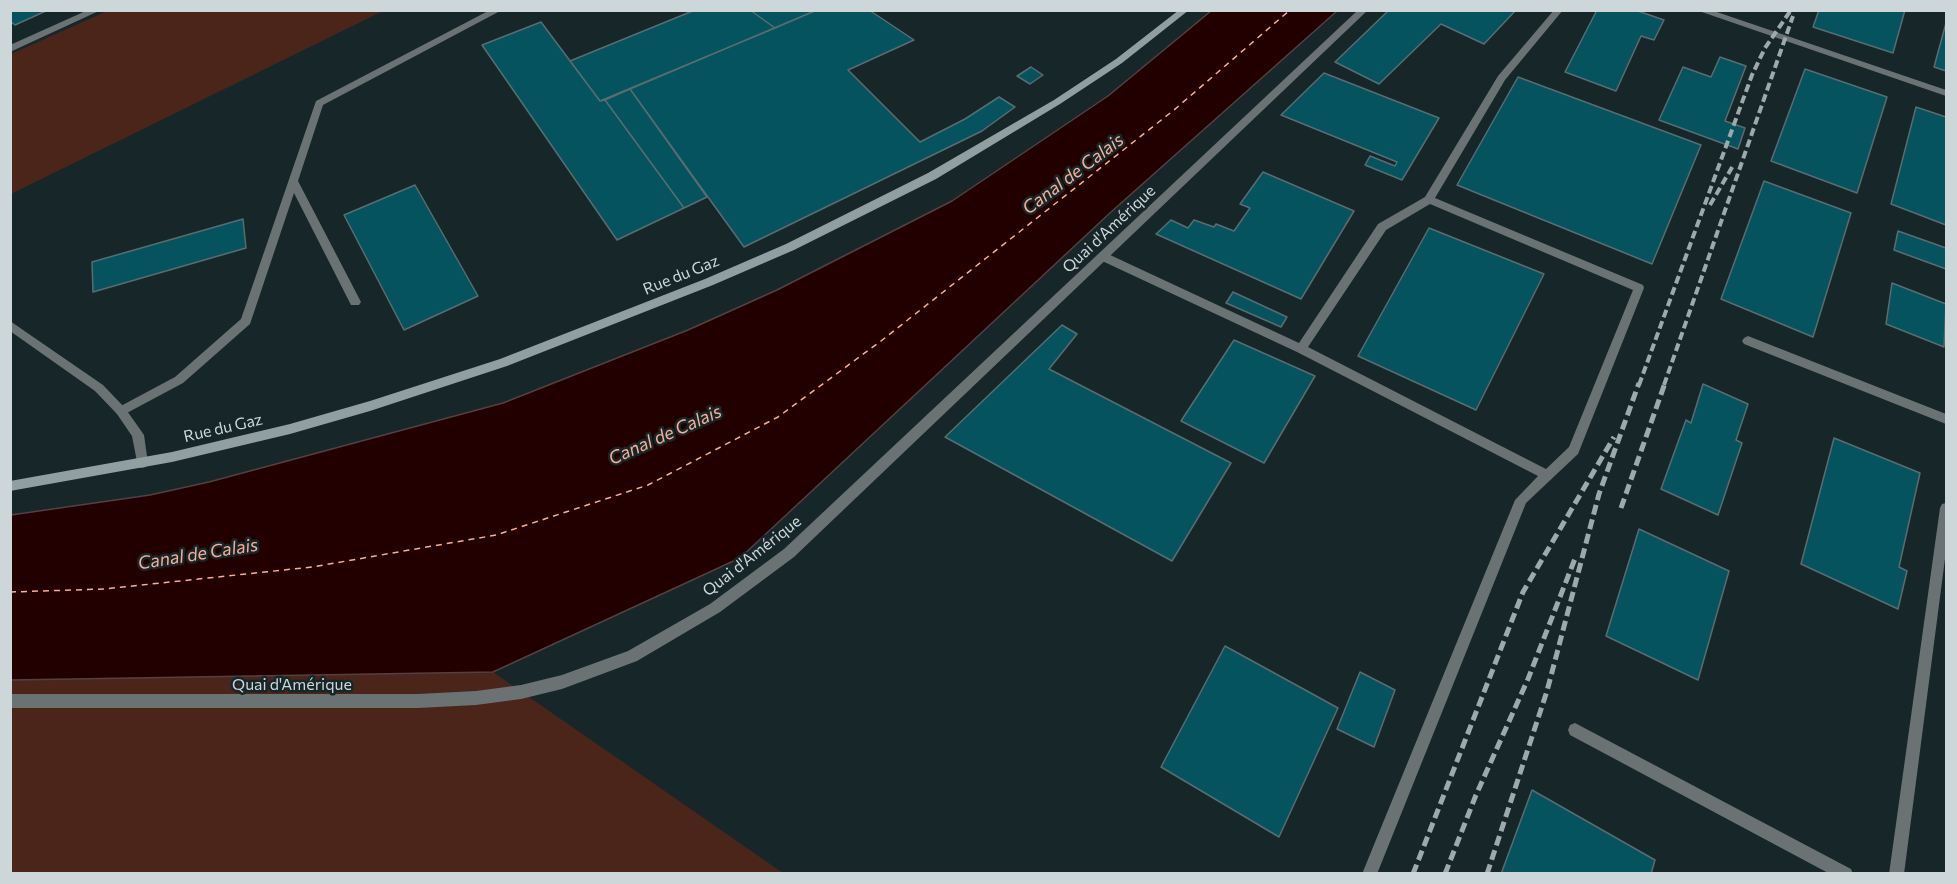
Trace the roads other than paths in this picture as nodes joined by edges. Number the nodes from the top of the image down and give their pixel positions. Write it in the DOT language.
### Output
graph roads {
  1 [pos="97,10"];
  2 [pos="498,10"];
  3 [pos="1185,10"];
  4 [pos="1364,10"];
  5 [pos="1559,10"];
  6 [pos="1700,10"];
  7 [pos="10,49"];
  8 [pos="1947,93"];
  9 [pos="293,181"];
  10 [pos="1429,200"];
  11 [pos="1104,257"];
  12 [pos="355,302"];
  13 [pos="10,326"];
  14 [pos="1748,341"];
  15 [pos="1301,349"];
  16 [pos="121,411"];
  17 [pos="1947,419"];
  18 [pos="142,463"];
  19 [pos="1547,475"];
  20 [pos="10,486"];
  21 [pos="1947,508"];
  22 [pos="10,701"];
  23 [pos="1575,730"];
  24 [pos="1369,873"];
  25 [pos="1846,873"];
  26 [pos="1896,873"];
  1 -- 7 [label="street"];
  2 -- 9 [label="street"];
  3 -- 18 [label="street, Rue du Gaz"];
  4 -- 11 [label="street, Quai d'Amérique"];
  5 -- 10 [label="street"];
  6 -- 8 [label="street"];
  9 -- 12 [label="street"];
  9 -- 16 [label="street"];
  10 -- 15 [label="street"];
  10 -- 19 [label="street"];
  11 -- 15 [label="street"];
  11 -- 22 [label="street, Quai d'Amérique"];
  13 -- 16 [label="street"];
  14 -- 17 [label="street"];
  15 -- 19 [label="street"];
  16 -- 18 [label="street"];
  18 -- 20 [label="street, Rue du Gaz"];
  19 -- 24 [label="street"];
  21 -- 26 [label="street"];
  23 -- 25 [label="street"];
}
